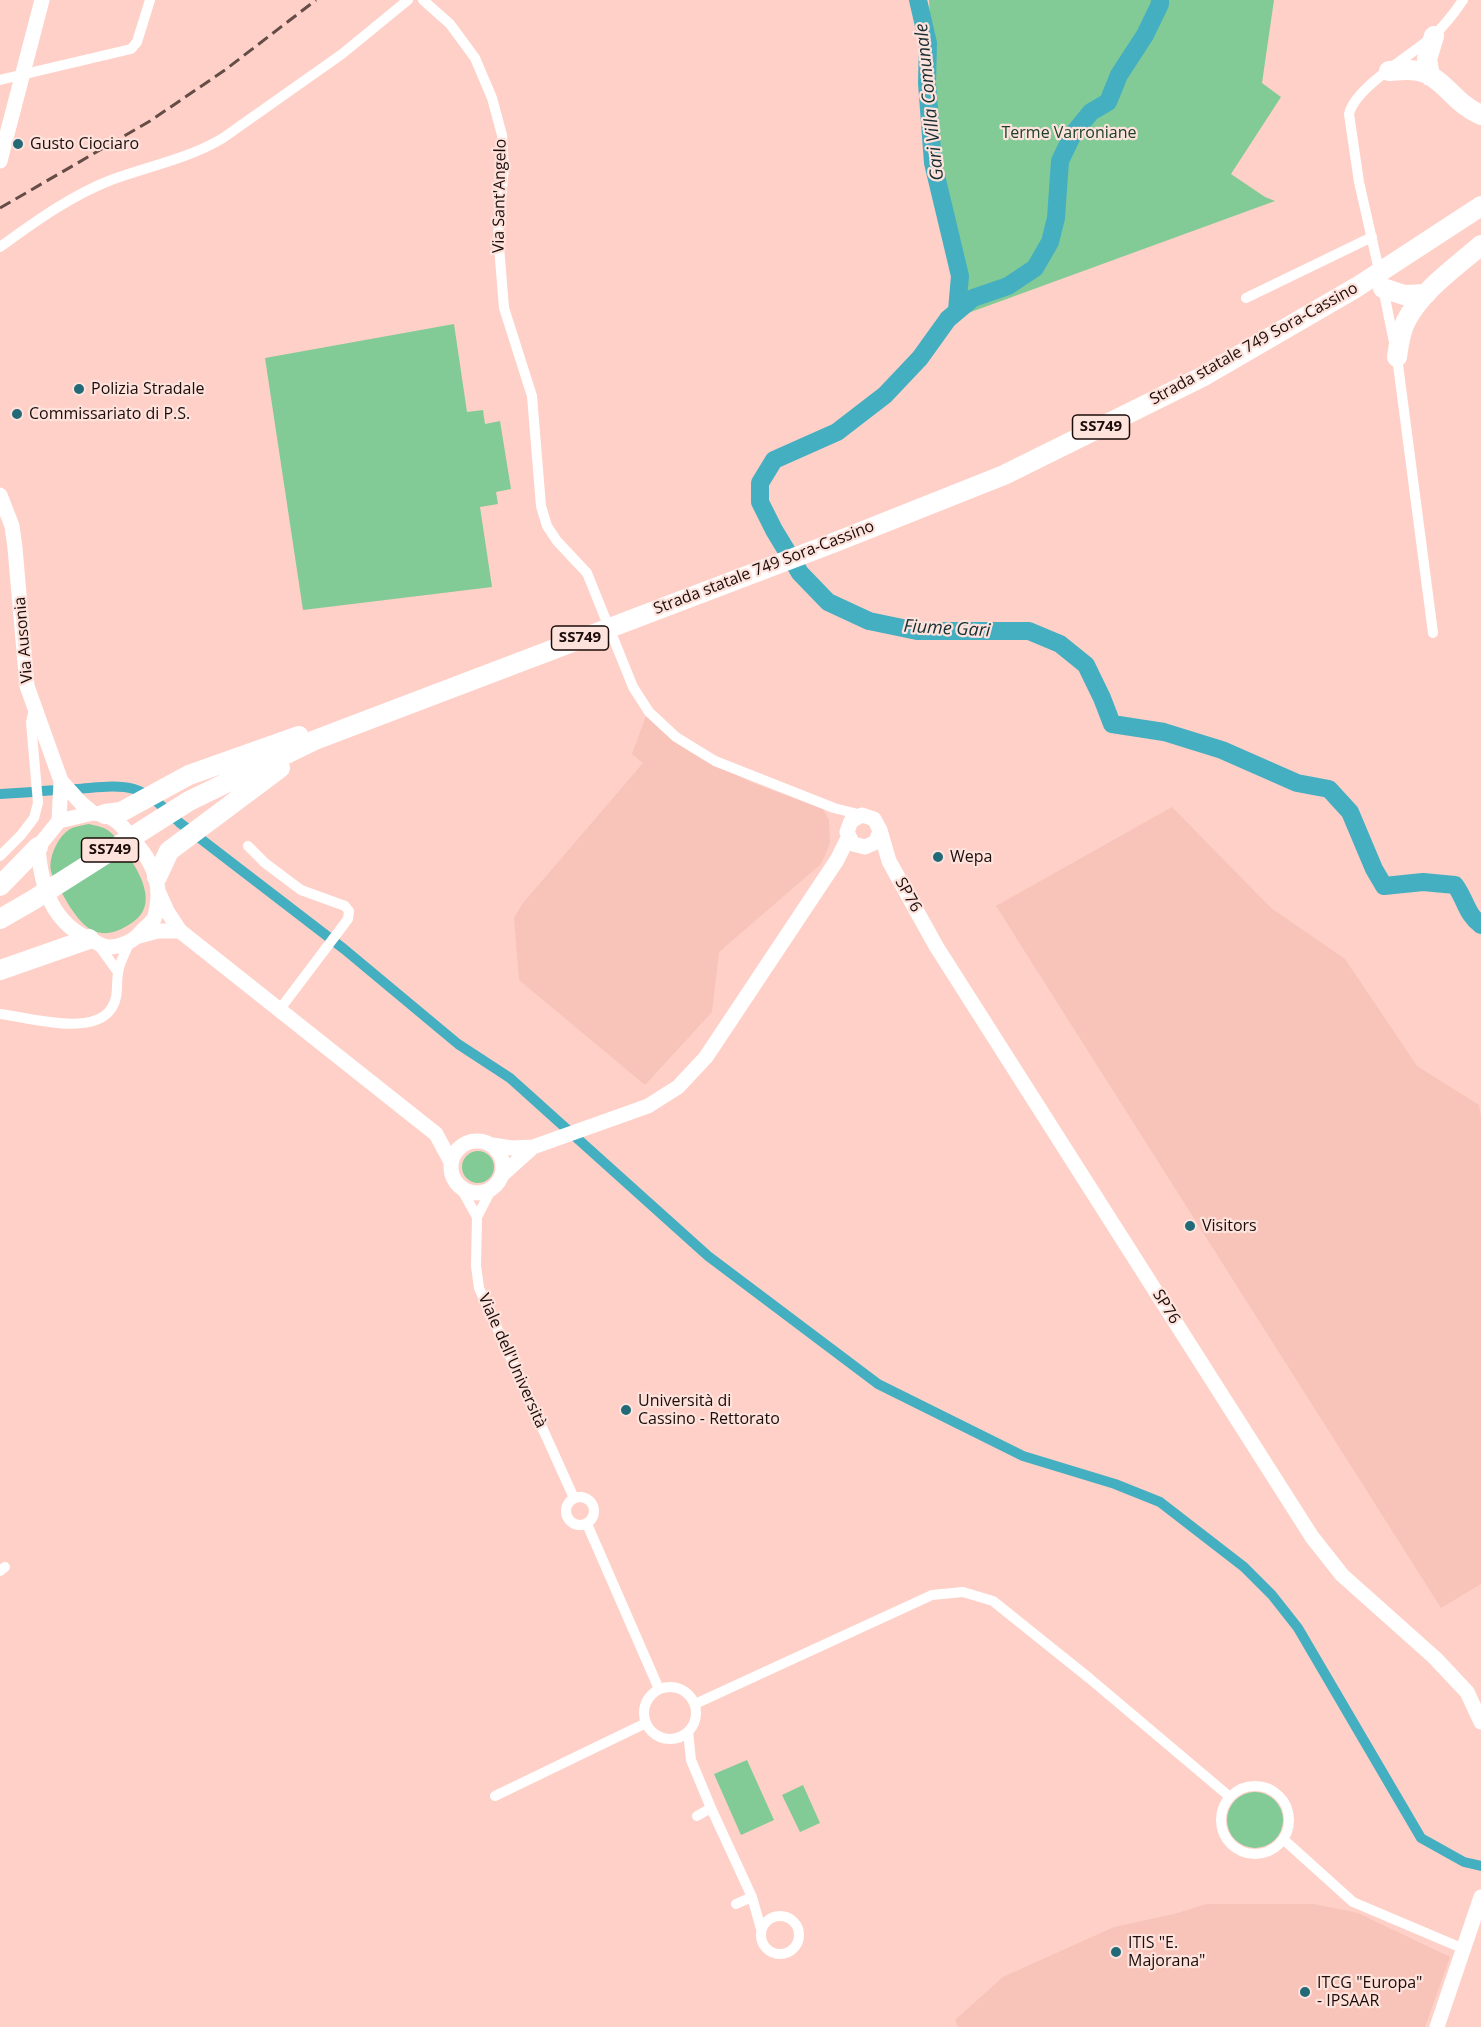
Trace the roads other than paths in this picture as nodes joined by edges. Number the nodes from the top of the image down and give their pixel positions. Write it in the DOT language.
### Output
graph roads {
  1 [pos="42,0"];
  2 [pos="150,0"];
  3 [pos="408,0"];
  4 [pos="423,0"];
  5 [pos="1463,0"];
  6 [pos="1434,36"];
  7 [pos="1389,71"];
  8 [pos="23,75"];
  9 [pos="1430,75"];
  10 [pos="0,80"];
  11 [pos="1481,115"];
  12 [pos="0,161"];
  13 [pos="1481,206"];
  14 [pos="1372,237"];
  15 [pos="1481,245"];
  16 [pos="0,247"];
  17 [pos="1383,288"];
  18 [pos="1425,294"];
  19 [pos="1246,298"];
  20 [pos="1397,357"];
  21 [pos="0,495"];
  22 [pos="1433,633"];
  23 [pos="34,709"];
  24 [pos="382,712"];
  25 [pos="61,781"];
  26 [pos="834,808"];
  27 [pos="99,814"];
  28 [pos="862,815"];
  29 [pos="58,821"];
  30 [pos="880,830"];
  31 [pos="849,833"];
  32 [pos="248,846"];
  33 [pos="38,847"];
  34 [pos="863,847"];
  35 [pos="0,856"];
  36 [pos="837,860"];
  37 [pos="889,861"];
  38 [pos="158,885"];
  39 [pos="0,886"];
  40 [pos="33,900"];
  41 [pos="0,918"];
  42 [pos="0,926"];
  43 [pos="180,931"];
  44 [pos="133,940"];
  45 [pos="93,941"];
  46 [pos="0,970"];
  47 [pos="118,972"];
  48 [pos="280,1009"];
  49 [pos="0,1014"];
  50 [pos="436,1134"];
  51 [pos="472,1142"];
  52 [pos="492,1145"];
  53 [pos="533,1147"];
  54 [pos="451,1162"];
  55 [pos="503,1174"];
  56 [pos="462,1190"];
  57 [pos="490,1190"];
  58 [pos="477,1217"];
  59 [pos="574,1498"];
  60 [pos="587,1524"];
  61 [pos="659,1689"];
  62 [pos="1474,1694"];
  63 [pos="695,1704"];
  64 [pos="1481,1722"];
  65 [pos="646,1723"];
  66 [pos="688,1732"];
  67 [pos="674,1739"];
  68 [pos="692,1760"];
  69 [pos="495,1796"];
  70 [pos="1230,1797"];
  71 [pos="711,1808"];
  72 [pos="697,1815"];
  73 [pos="1284,1839"];
  74 [pos="752,1897"];
  75 [pos="1481,1897"];
  76 [pos="736,1904"];
  77 [pos="775,1917"];
  78 [pos="762,1929"];
  79 [pos="1464,1949"];
  80 [pos="1437,2027"];
  1 -- 8 [label="street"];
  2 -- 8 [label="street"];
  3 -- 16 [label="street"];
  4 -- 26 [label="street, Via Sant'Angelo"];
  5 -- 6 [label="street"];
  6 -- 7 [label="street"];
  6 -- 9 [label="highway"];
  7 -- 9 [label="highway"];
  7 -- 14 [label="street"];
  8 -- 10 [label="street"];
  8 -- 12 [label="street"];
  9 -- 11 [label="highway"];
  13 -- 24 [label="highway, Strada statale 749 Sora-Cassino / SS749"];
  14 -- 17 [label="street"];
  14 -- 19 [label="street"];
  15 -- 18 [label="highway"];
  17 -- 18 [label="highway"];
  17 -- 20 [label="street"];
  18 -- 20 [label="highway"];
  20 -- 22 [label="street"];
  21 -- 23 [label="street, Via Ausonia"];
  23 -- 25 [label="street, Via Ausonia"];
  23 -- 35 [label="street"];
  24 -- 27 [label="highway"];
  24 -- 38 [label="highway"];
  24 -- 40 [label="highway, Strada statale 749 Sora-Cassino / SS749"];
  25 -- 27 [label="street, Via Ausonia"];
  25 -- 29 [label="street, Via Ausonia"];
  26 -- 28 [label="street, Via Sant'Angelo"];
  26 -- 31 [label="street"];
  27 -- 29 [label="street"];
  27 -- 38 [label="street"];
  28 -- 30 [label="street"];
  28 -- 31 [label="street"];
  29 -- 33 [label="street"];
  30 -- 34 [label="street"];
  30 -- 37 [label="street, SP76"];
  31 -- 34 [label="street, SP76"];
  31 -- 36 [label="street"];
  32 -- 48 [label="street"];
  33 -- 39 [label="highway"];
  33 -- 45 [label="street"];
  34 -- 36 [label="street"];
  34 -- 37 [label="street, SP76"];
  36 -- 53 [label="street"];
  37 -- 62 [label="street, SP76"];
  38 -- 43 [label="street"];
  38 -- 44 [label="street"];
  40 -- 41 [label="highway, Strada statale 749 Sora-Cassino / SS749"];
  40 -- 42 [label="highway, Strada statale 749 Sora-Cassino / SS749"];
  43 -- 44 [label="street"];
  43 -- 48 [label="street"];
  44 -- 45 [label="street"];
  44 -- 47 [label="street"];
  45 -- 46 [label="highway"];
  45 -- 47 [label="street"];
  47 -- 49 [label="street"];
  48 -- 50 [label="street"];
  50 -- 51 [label="street"];
  50 -- 54 [label="street"];
  51 -- 52 [label="street"];
  51 -- 54 [label="street"];
  52 -- 53 [label="street"];
  52 -- 55 [label="street"];
  53 -- 55 [label="street"];
  54 -- 56 [label="street"];
  55 -- 57 [label="street"];
  56 -- 57 [label="street"];
  56 -- 58 [label="street"];
  57 -- 58 [label="street, Viale dell'Università"];
  58 -- 59 [label="street, Viale dell'Università"];
  59 -- 60 [label="street"];
  59 -- 60 [label="street"];
  60 -- 61 [label="street"];
  61 -- 63 [label="street"];
  61 -- 65 [label="street"];
  62 -- 64 [label="street, SP76"];
  63 -- 66 [label="street"];
  63 -- 70 [label="street"];
  65 -- 67 [label="street"];
  65 -- 69 [label="street"];
  66 -- 67 [label="street"];
  66 -- 68 [label="street"];
  67 -- 68 [label="street"];
  68 -- 71 [label="street"];
  70 -- 73 [label="street"];
  70 -- 73 [label="street"];
  71 -- 72 [label="street"];
  71 -- 74 [label="street"];
  73 -- 79 [label="street"];
  74 -- 76 [label="street"];
  74 -- 77 [label="street"];
  74 -- 78 [label="street"];
  75 -- 79 [label="street"];
  77 -- 78 [label="street"];
  77 -- 78 [label="street"];
  79 -- 80 [label="street"];
}
